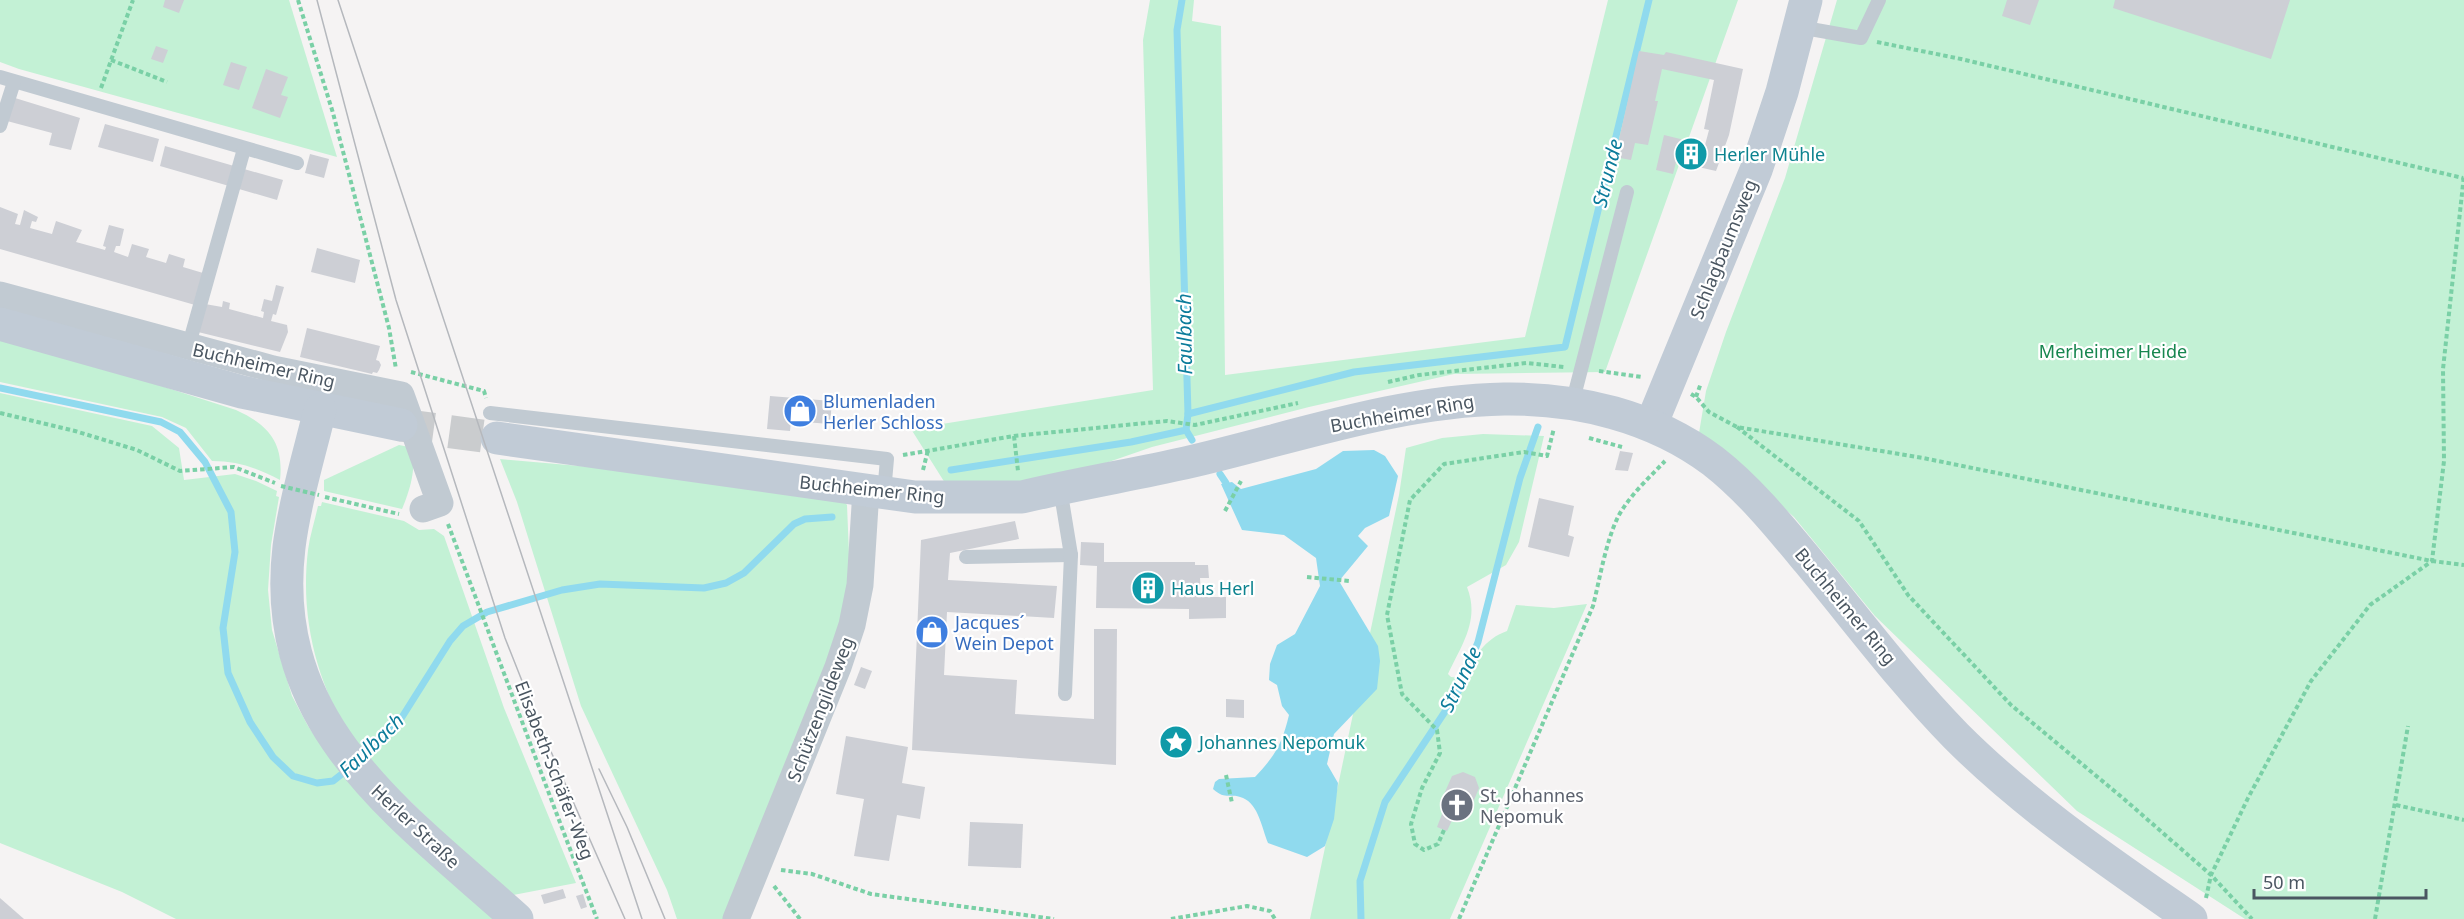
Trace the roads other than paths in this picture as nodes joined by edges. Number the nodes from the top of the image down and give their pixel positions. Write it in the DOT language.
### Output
graph roads {
  1 [pos="1879,0"];
  2 [pos="1802,13"];
  3 [pos="0,77"];
  4 [pos="14,82"];
  5 [pos="0,126"];
  6 [pos="244,149"];
  7 [pos="297,163"];
  8 [pos="1627,192"];
  9 [pos="0,295"];
  10 [pos="0,324"];
  11 [pos="188,348"];
  12 [pos="1572,404"];
  13 [pos="320,410"];
  14 [pos="401,410"];
  15 [pos="1651,425"];
  16 [pos="494,426"];
  17 [pos="1060,488"];
  18 [pos="875,491"];
  19 [pos="432,506"];
  20 [pos="1071,555"];
  21 [pos="966,557"];
  22 [pos="1065,694"];
  23 [pos="2197,914"];
  24 [pos="517,919"];
  25 [pos="736,919"];
  1 -- 2 [label="lane"];
  2 -- 15 [label="main road, Schlagbaumsweg"];
  3 -- 4 [label="lane"];
  4 -- 5 [label="lane"];
  4 -- 6 [label="lane"];
  6 -- 7 [label="lane"];
  6 -- 11 [label="lane"];
  8 -- 12 [label="lane"];
  9 -- 11 [label="street, Buchheimer Ring"];
  10 -- 13 [label="main road, Buchheimer Ring"];
  11 -- 14 [label="street, Buchheimer Ring"];
  12 -- 15 [label="main road, Buchheimer Ring"];
  12 -- 17 [label="main road, Buchheimer Ring"];
  13 -- 14 [label="main road, Buchheimer Ring"];
  13 -- 24 [label="main road, Herler Straße"];
  14 -- 19 [label="street"];
  15 -- 23 [label="main road, Buchheimer Ring"];
  16 -- 18 [label="main road, Buchheimer Ring"];
  16 -- 18 [label="lane"];
  17 -- 18 [label="main road, Buchheimer Ring"];
  17 -- 20 [label="lane"];
  18 -- 25 [label="street, Schützengildeweg"];
  20 -- 21 [label="lane"];
  20 -- 22 [label="lane"];
}
